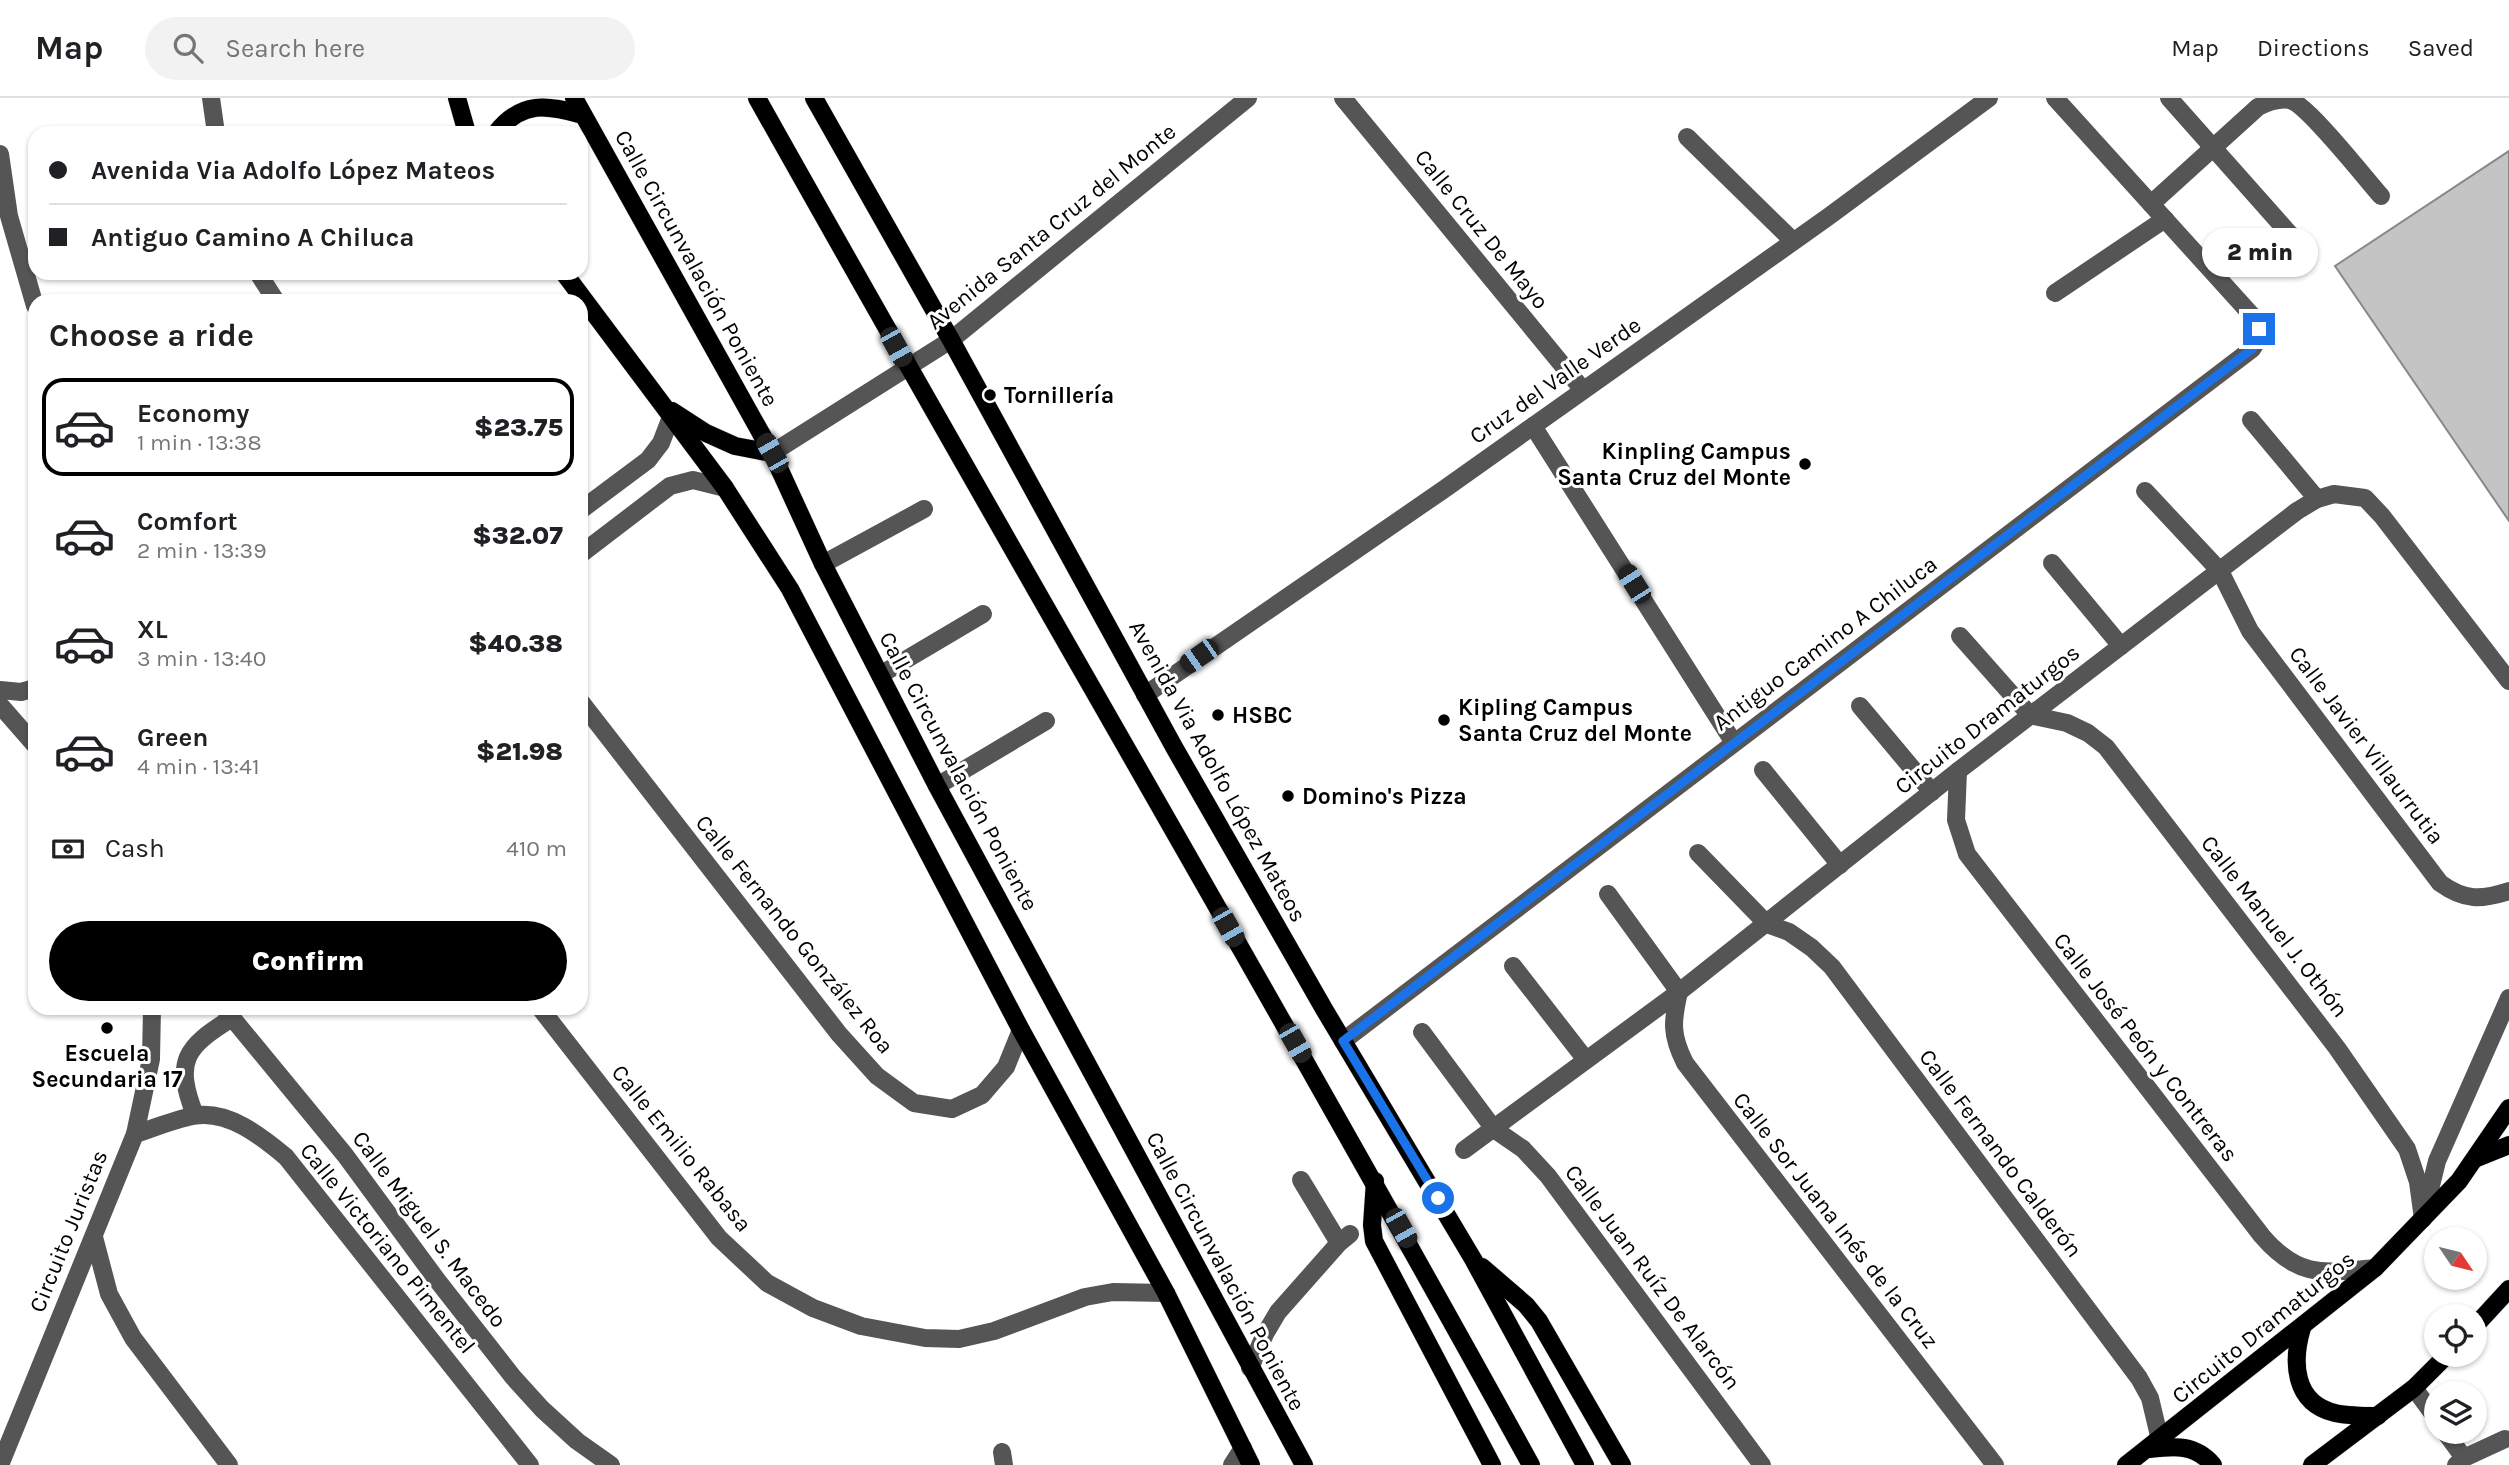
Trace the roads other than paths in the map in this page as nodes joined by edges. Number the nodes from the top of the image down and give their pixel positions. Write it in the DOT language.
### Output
graph roads {
  1 [pos="211,98"];
  2 [pos="457,98"];
  3 [pos="574,98"];
  4 [pos="757,98"];
  5 [pos="814,98"];
  6 [pos="1248,98"];
  7 [pos="1343,98"];
  8 [pos="1989,98"];
  9 [pos="2054,98"];
  10 [pos="2169,98"];
  11 [pos="583,115"];
  12 [pos="215,126"];
  13 [pos="465,126"];
  14 [pos="502,126"];
  15 [pos="1688,137"];
  16 [pos="2212,149"];
  17 [pos="0,155"];
  18 [pos="2381,196"];
  19 [pos="2151,204"];
  20 [pos="2165,219"];
  21 [pos="2295,240"];
  22 [pos="1793,241"];
  23 [pos="2055,293"];
  24 [pos="32,294"];
  25 [pos="588,305"];
  26 [pos="951,340"];
  27 [pos="908,368"];
  28 [pos="1583,390"];
  29 [pos="666,410"];
  30 [pos="2251,420"];
  31 [pos="1534,426"];
  32 [pos="772,453"];
  33 [pos="725,488"];
  34 [pos="2145,491"];
  35 [pos="2317,499"];
  36 [pos="588,505"];
  37 [pos="924,509"];
  38 [pos="588,549"];
  39 [pos="2052,563"];
  40 [pos="823,564"];
  41 [pos="2220,571"];
  42 [pos="984,614"];
  43 [pos="1960,636"];
  44 [pos="2121,646"];
  45 [pos="880,675"];
  46 [pos="2509,681"];
  47 [pos="0,690"];
  48 [pos="28,690"];
  49 [pos="1145,695"];
  50 [pos="0,705"];
  51 [pos="1860,706"];
  52 [pos="588,715"];
  53 [pos="2030,715"];
  54 [pos="1046,721"];
  55 [pos="28,737"];
  56 [pos="1734,743"];
  57 [pos="1763,770"];
  58 [pos="1958,771"];
  59 [pos="937,786"];
  60 [pos="1932,792"];
  61 [pos="1698,853"];
  62 [pos="1840,865"];
  63 [pos="2509,891"];
  64 [pos="1608,894"];
  65 [pos="1767,924"];
  66 [pos="1513,965"];
  67 [pos="1679,992"];
  68 [pos="2509,998"];
  69 [pos="152,1015"];
  70 [pos="226,1015"];
  71 [pos="230,1015"];
  72 [pos="546,1015"];
  73 [pos="1021,1030"];
  74 [pos="1422,1032"];
  75 [pos="1343,1041"];
  76 [pos="1586,1060"];
  77 [pos="2509,1108"];
  78 [pos="195,1115"];
  79 [pos="1494,1129"];
  80 [pos="135,1134"];
  81 [pos="2509,1145"];
  82 [pos="1464,1150"];
  83 [pos="2475,1159"];
  84 [pos="1301,1180"];
  85 [pos="1375,1181"];
  86 [pos="2423,1219"];
  87 [pos="94,1237"];
  88 [pos="1473,1259"];
  89 [pos="2375,1268"];
  90 [pos="2509,1289"];
  91 [pos="1166,1293"];
  92 [pos="2487,1313"];
  93 [pos="2302,1328"];
  94 [pos="2435,1367"];
  95 [pos="1250,1368"];
  96 [pos="2413,1388"];
  97 [pos="2424,1402"];
  98 [pos="2378,1416"];
  99 [pos="2505,1439"];
  100 [pos="2451,1444"];
  101 [pos="2153,1445"];
  102 [pos="1243,1448"];
  103 [pos="2460,1462"];
  104 [pos="0,1465"];
  105 [pos="229,1465"];
  106 [pos="530,1465"];
  107 [pos="611,1465"];
  108 [pos="1232,1465"];
  109 [pos="1251,1465"];
  110 [pos="1304,1465"];
  111 [pos="1492,1465"];
  112 [pos="1531,1465"];
  113 [pos="1585,1465"];
  114 [pos="1622,1465"];
  115 [pos="1762,1465"];
  116 [pos="1994,1465"];
  117 [pos="2126,1465"];
  118 [pos="2213,1465"];
  119 [pos="2312,1465"];
  1 -- 12 [label="street"];
  2 -- 13 [label="main road"];
  3 -- 11 [label="main road, Calle Circunvalación Poniente"];
  4 -- 27 [label="main road"];
  5 -- 26 [label="main road, Avenida Via Adolfo López Mateos"];
  6 -- 26 [label="street, Avenida Santa Cruz del Monte"];
  7 -- 28 [label="street, Calle Cruz De Mayo"];
  8 -- 22 [label="street, Cruz del Valle Verde"];
  9 -- 19 [label="street"];
  10 -- 16 [label="street"];
  11 -- 14 [label="main road"];
  11 -- 32 [label="main road, Calle Circunvalación Poniente"];
  15 -- 22 [label="street"];
  16 -- 18 [label="street"];
  16 -- 19 [label="street"];
  16 -- 21 [label="street"];
  17 -- 24 [label="street"];
  19 -- 20 [label="street"];
  20 -- 23 [label="street"];
  20 -- 56 [label="street, Antiguo Camino A Chiluca"];
  22 -- 28 [label="street, Cruz del Valle Verde"];
  25 -- 29 [label="main road"];
  26 -- 27 [label="street, Avenida Santa Cruz del Monte"];
  26 -- 49 [label="main road, Avenida Via Adolfo López Mateos"];
  27 -- 32 [label="street, Avenida Santa Cruz del Monte"];
  27 -- 85 [label="main road"];
  28 -- 31 [label="street, Cruz del Valle Verde"];
  29 -- 32 [label="main road"];
  29 -- 33 [label="main road"];
  29 -- 36 [label="street"];
  30 -- 35 [label="street"];
  31 -- 49 [label="street, Cruz del Valle Verde"];
  31 -- 56 [label="street"];
  32 -- 40 [label="main road, Calle Circunvalación Poniente"];
  33 -- 38 [label="street"];
  33 -- 73 [label="main road"];
  34 -- 41 [label="street, Calle Javier Villaurrutia"];
  35 -- 41 [label="street, Circuito Dramaturgos"];
  35 -- 46 [label="street, Circuito Dramaturgos"];
  37 -- 40 [label="street"];
  39 -- 44 [label="street"];
  40 -- 45 [label="main road, Calle Circunvalación Poniente"];
  41 -- 44 [label="street, Circuito Dramaturgos"];
  41 -- 63 [label="street, Calle Javier Villaurrutia"];
  42 -- 45 [label="street"];
  43 -- 53 [label="street"];
  44 -- 53 [label="street, Circuito Dramaturgos"];
  45 -- 59 [label="main road, Calle Circunvalación Poniente"];
  47 -- 48 [label="street"];
  49 -- 75 [label="main road, Avenida Via Adolfo López Mateos"];
  50 -- 55 [label="street"];
  51 -- 60 [label="street"];
  52 -- 73 [label="street, Calle Fernando González Roa"];
  53 -- 58 [label="street, Circuito Dramaturgos"];
  53 -- 86 [label="street, Calle Manuel J. Othón"];
  54 -- 59 [label="street"];
  56 -- 75 [label="street, Antiguo Camino A Chiluca"];
  57 -- 62 [label="street"];
  58 -- 60 [label="street, Circuito Dramaturgos"];
  58 -- 89 [label="street, Calle José Peón y Contreras"];
  59 -- 95 [label="main road, Calle Circunvalación Poniente"];
  60 -- 62 [label="street, Circuito Dramaturgos"];
  61 -- 65 [label="street"];
  62 -- 65 [label="street, Circuito Dramaturgos"];
  64 -- 67 [label="street"];
  65 -- 67 [label="street, Circuito Dramaturgos"];
  65 -- 101 [label="street, Calle Fernando Calderón"];
  66 -- 76 [label="street"];
  67 -- 76 [label="street, Circuito Dramaturgos"];
  67 -- 116 [label="street, Calle Sor Juana Inés de la Cruz"];
  68 -- 86 [label="street"];
  69 -- 80 [label="street, Circuito Juristas"];
  70 -- 78 [label="street"];
  71 -- 107 [label="street, Calle Miguel S. Macedo"];
  72 -- 91 [label="street, Calle Emilio Rabasa"];
  73 -- 91 [label="main road"];
  74 -- 79 [label="street, Calle Juan Ruíz De Alarcón"];
  75 -- 88 [label="main road, Avenida Via Adolfo López Mateos"];
  76 -- 79 [label="street, Circuito Dramaturgos"];
  77 -- 83 [label="main road, Circuito Dramaturgos"];
  78 -- 80 [label="street, Calle Victoriano Pimentel"];
  78 -- 106 [label="street, Calle Victoriano Pimentel"];
  79 -- 82 [label="street, Circuito Dramaturgos"];
  79 -- 115 [label="street, Calle Juan Ruíz De Alarcón"];
  80 -- 87 [label="street, Circuito Juristas"];
  81 -- 83 [label="main road"];
  83 -- 86 [label="main road, Circuito Dramaturgos"];
  84 -- 95 [label="street"];
  85 -- 111 [label="main road"];
  85 -- 112 [label="main road"];
  86 -- 89 [label="main road, Circuito Dramaturgos"];
  87 -- 104 [label="street, Circuito Juristas"];
  87 -- 105 [label="street"];
  88 -- 113 [label="main road, Avenida Via Adolfo López Mateos"];
  88 -- 114 [label="main road"];
  89 -- 93 [label="main road, Circuito Dramaturgos"];
  90 -- 92 [label="main road"];
  91 -- 102 [label="main road"];
  93 -- 98 [label="main road"];
  93 -- 101 [label="main road, Circuito Dramaturgos"];
  94 -- 96 [label="main road"];
  95 -- 110 [label="main road, Calle Circunvalación Poniente"];
  96 -- 97 [label="street"];
  96 -- 98 [label="main road"];
  98 -- 119 [label="main road"];
  99 -- 103 [label="street"];
  100 -- 103 [label="street"];
  101 -- 117 [label="main road, Circuito Dramaturgos"];
  101 -- 118 [label="main road"];
  102 -- 108 [label="street"];
  102 -- 109 [label="main road"];
}
